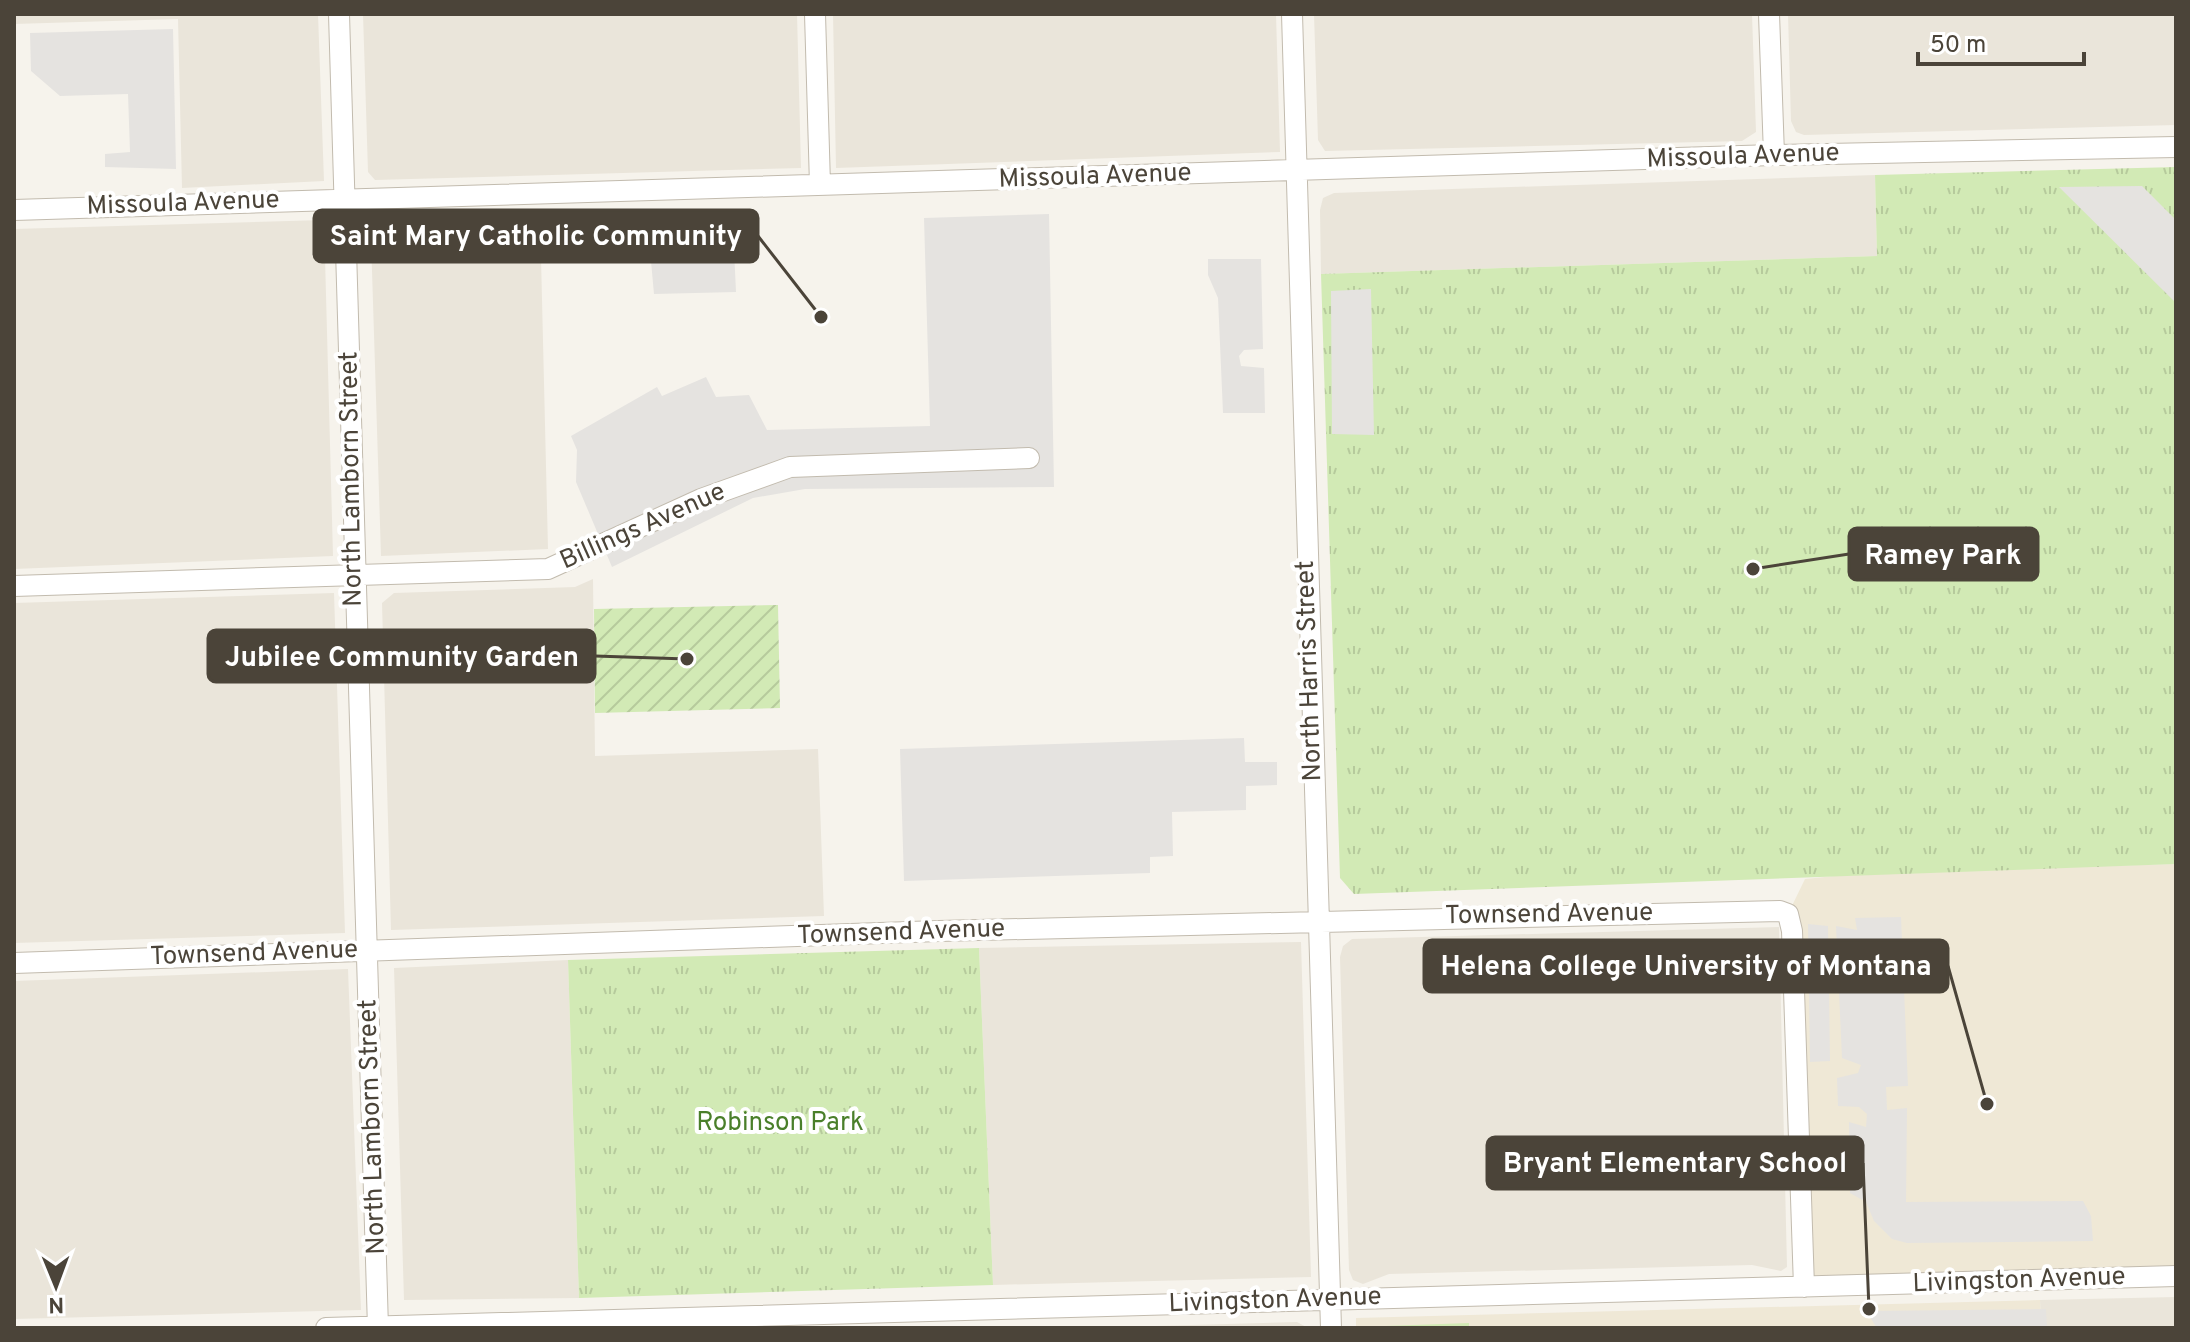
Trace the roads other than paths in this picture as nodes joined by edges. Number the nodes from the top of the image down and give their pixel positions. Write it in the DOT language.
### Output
graph roads {
  1 [pos="339,14"];
  2 [pos="815,14"];
  3 [pos="1292,14"];
  4 [pos="1769,14"];
  5 [pos="2176,147"];
  6 [pos="1774,155"];
  7 [pos="1296,172"];
  8 [pos="820,185"];
  9 [pos="344,199"];
  10 [pos="14,210"];
  11 [pos="1029,458"];
  12 [pos="355,574"];
  13 [pos="14,586"];
  14 [pos="1319,921"];
  15 [pos="368,949"];
  16 [pos="14,963"];
  17 [pos="2176,1276"];
  18 [pos="1804,1287"];
  19 [pos="1330,1299"];
  20 [pos="860,1322"];
  21 [pos="378,1327"];
  22 [pos="326,1328"];
  23 [pos="1331,1328"];
  1 -- 9 [label="street, North Lamborn Street"];
  2 -- 8 [label="street"];
  3 -- 7 [label="street, North Harris Street"];
  4 -- 6 [label="street"];
  5 -- 6 [label="street, Missoula Avenue"];
  6 -- 7 [label="street, Missoula Avenue"];
  7 -- 8 [label="street, Missoula Avenue"];
  7 -- 14 [label="street, North Harris Street"];
  8 -- 9 [label="street, Missoula Avenue"];
  9 -- 10 [label="street, Missoula Avenue"];
  9 -- 12 [label="street, North Lamborn Street"];
  11 -- 12 [label="street, Billings Avenue"];
  12 -- 13 [label="street, Billings Avenue"];
  12 -- 15 [label="street, North Lamborn Street"];
  14 -- 15 [label="street, Townsend Avenue"];
  14 -- 18 [label="street, Townsend Avenue"];
  14 -- 19 [label="street, North Harris Street"];
  15 -- 16 [label="street, Townsend Avenue"];
  15 -- 21 [label="street, North Lamborn Street"];
  17 -- 18 [label="street, Livingston Avenue"];
  18 -- 19 [label="street, Livingston Avenue"];
  19 -- 20 [label="street, Livingston Avenue"];
  19 -- 23 [label="street, North Harris Street"];
  20 -- 21 [label="street, Livingston Avenue"];
  21 -- 22 [label="street, Livingston Avenue"];
}
